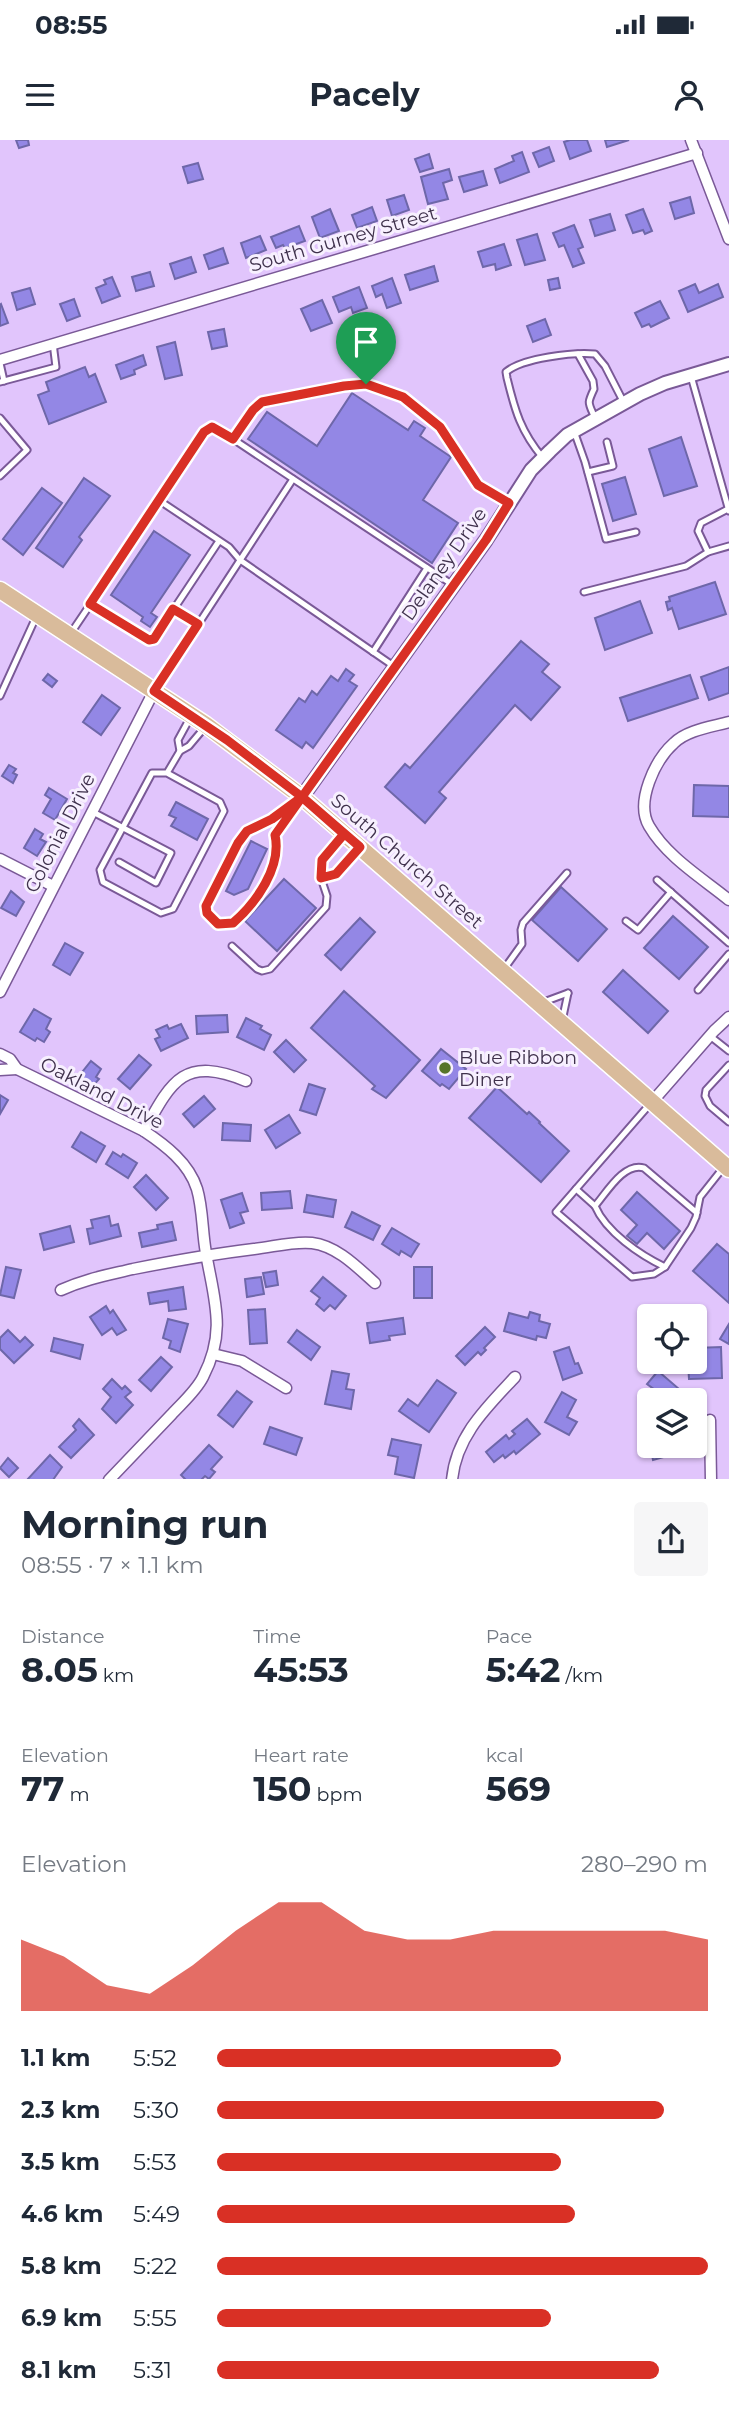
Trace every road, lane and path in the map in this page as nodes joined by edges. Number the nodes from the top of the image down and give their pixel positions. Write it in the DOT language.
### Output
graph roads {
  1 [pos="691,140"];
  2 [pos="696,153"];
  3 [pos="729,239"];
  4 [pos="53,343"];
  5 [pos="578,354"];
  6 [pos="0,362"];
  7 [pos="729,363"];
  8 [pos="691,375"];
  9 [pos="2,381"];
  10 [pos="624,402"];
  11 [pos="0,418"];
  12 [pos="595,418"];
  13 [pos="574,431"];
  14 [pos="233,439"];
  15 [pos="607,442"];
  16 [pos="543,458"];
  17 [pos="587,472"];
  18 [pos="0,476"];
  19 [pos="293,479"];
  20 [pos="160,500"];
  21 [pos="509,503"];
  22 [pos="729,510"];
  23 [pos="636,531"];
  24 [pos="219,541"];
  25 [pos="729,546"];
  26 [pos="708,552"];
  27 [pos="240,560"];
  28 [pos="427,568"];
  29 [pos="453,585"];
  30 [pos="0,590"];
  31 [pos="584,592"];
  32 [pos="90,604"];
  33 [pos="173,609"];
  34 [pos="37,614"];
  35 [pos="198,624"];
  36 [pos="69,635"];
  37 [pos="373,652"];
  38 [pos="395,667"];
  39 [pos="154,691"];
  40 [pos="0,696"];
  41 [pos="192,715"];
  42 [pos="729,722"];
  43 [pos="206,725"];
  44 [pos="180,751"];
  45 [pos="167,773"];
  46 [pos="302,797"];
  47 [pos="91,811"];
  48 [pos="122,828"];
  49 [pos="344,834"];
  50 [pos="360,847"];
  51 [pos="0,859"];
  52 [pos="119,862"];
  53 [pos="567,873"];
  54 [pos="321,878"];
  55 [pos="657,880"];
  56 [pos="52,886"];
  57 [pos="671,892"];
  58 [pos="729,900"];
  59 [pos="625,920"];
  60 [pos="729,943"];
  61 [pos="232,946"];
  62 [pos="729,954"];
  63 [pos="502,972"];
  64 [pos="698,990"];
  65 [pos="0,992"];
  66 [pos="539,1004"];
  67 [pos="729,1017"];
  68 [pos="561,1023"];
  69 [pos="710,1036"];
  70 [pos="729,1051"];
  71 [pos="0,1055"];
  72 [pos="729,1065"];
  73 [pos="17,1069"];
  74 [pos="0,1070"];
  75 [pos="246,1081"];
  76 [pos="652,1102"];
  77 [pos="729,1122"];
  78 [pos="144,1131"];
  79 [pos="727,1167"];
  80 [pos="576,1189"];
  81 [pos="595,1206"];
  82 [pos="697,1213"];
  83 [pos="206,1255"];
  84 [pos="665,1267"];
  85 [pos="375,1283"];
  86 [pos="61,1290"];
  87 [pos="213,1354"];
  88 [pos="515,1377"];
  89 [pos="286,1388"];
  90 [pos="710,1420"];
  91 [pos="109,1479"];
  92 [pos="452,1479"];
  93 [pos="711,1479"];
  1 -- 2 [label="street"];
  2 -- 3 [label="street"];
  2 -- 4 [label="street, South Gurney Street"];
  4 -- 6 [label="street, South Gurney Street"];
  4 -- 9 [label="lane"];
  5 -- 10 [label="lane"];
  5 -- 12 [label="lane"];
  5 -- 16 [label="lane"];
  6 -- 9 [label="lane"];
  7 -- 8 [label="street, Delaney Drive"];
  8 -- 10 [label="street, Delaney Drive"];
  8 -- 22 [label="lane"];
  10 -- 12 [label="street, Delaney Drive"];
  11 -- 18 [label="lane"];
  12 -- 13 [label="street, Delaney Drive"];
  13 -- 16 [label="street, Delaney Drive"];
  13 -- 17 [label="lane"];
  14 -- 19 [label="lane"];
  14 -- 20 [label="lane"];
  14 -- 21 [label="lane"];
  15 -- 17 [label="lane"];
  16 -- 21 [label="street, Delaney Drive"];
  17 -- 23 [label="lane"];
  19 -- 27 [label="lane"];
  19 -- 28 [label="lane"];
  20 -- 24 [label="lane"];
  20 -- 32 [label="lane"];
  21 -- 29 [label="street, Delaney Drive"];
  22 -- 26 [label="lane"];
  24 -- 27 [label="lane"];
  24 -- 33 [label="lane"];
  25 -- 26 [label="lane"];
  26 -- 31 [label="lane"];
  27 -- 35 [label="lane"];
  27 -- 37 [label="lane"];
  28 -- 29 [label="lane"];
  28 -- 37 [label="lane"];
  29 -- 38 [label="street, Delaney Drive"];
  30 -- 34 [label="main road, South Church Street"];
  32 -- 33 [label="lane"];
  32 -- 36 [label="lane"];
  33 -- 35 [label="lane"];
  34 -- 36 [label="main road, South Church Street"];
  34 -- 40 [label="lane"];
  35 -- 39 [label="lane"];
  36 -- 39 [label="main road, South Church Street"];
  37 -- 38 [label="lane"];
  38 -- 46 [label="street, Delaney Drive"];
  39 -- 41 [label="main road, South Church Street"];
  39 -- 47 [label="street, Colonial Drive"];
  41 -- 43 [label="main road, South Church Street"];
  41 -- 44 [label="lane"];
  42 -- 58 [label="street"];
  43 -- 44 [label="lane"];
  43 -- 46 [label="main road, South Church Street"];
  44 -- 45 [label="lane"];
  45 -- 48 [label="lane"];
  45 -- 48 [label="lane"];
  46 -- 46 [label="lane"];
  46 -- 49 [label="main road, South Church Street"];
  47 -- 48 [label="lane"];
  47 -- 56 [label="street, Colonial Drive"];
  48 -- 52 [label="lane"];
  49 -- 50 [label="main road, South Church Street"];
  49 -- 54 [label="lane"];
  50 -- 54 [label="lane"];
  50 -- 63 [label="main road, South Church Street"];
  51 -- 56 [label="street"];
  53 -- 63 [label="lane"];
  54 -- 61 [label="lane"];
  55 -- 57 [label="lane"];
  56 -- 65 [label="street, Colonial Drive"];
  57 -- 59 [label="lane"];
  57 -- 60 [label="lane"];
  62 -- 64 [label="lane"];
  63 -- 66 [label="main road, South Church Street"];
  66 -- 68 [label="main road, South Church Street"];
  66 -- 68 [label="lane"];
  67 -- 69 [label="street"];
  68 -- 76 [label="main road, South Church Street"];
  69 -- 70 [label="lane"];
  69 -- 76 [label="street"];
  71 -- 73 [label="street, Oakland Drive"];
  72 -- 77 [label="lane"];
  73 -- 74 [label="street, Oakland Drive"];
  73 -- 78 [label="street, Oakland Drive"];
  75 -- 78 [label="street"];
  76 -- 79 [label="main road, South Church Street"];
  76 -- 80 [label="lane"];
  78 -- 83 [label="street, Oakland Drive"];
  79 -- 82 [label="lane"];
  80 -- 81 [label="lane"];
  80 -- 84 [label="lane"];
  81 -- 82 [label="lane"];
  81 -- 84 [label="lane"];
  82 -- 84 [label="lane"];
  83 -- 85 [label="street"];
  83 -- 86 [label="street"];
  83 -- 87 [label="street, Oakland Drive"];
  87 -- 89 [label="street"];
  87 -- 91 [label="street, Oakland Drive"];
  88 -- 92 [label="street"];
  90 -- 93 [label="street"];
}
